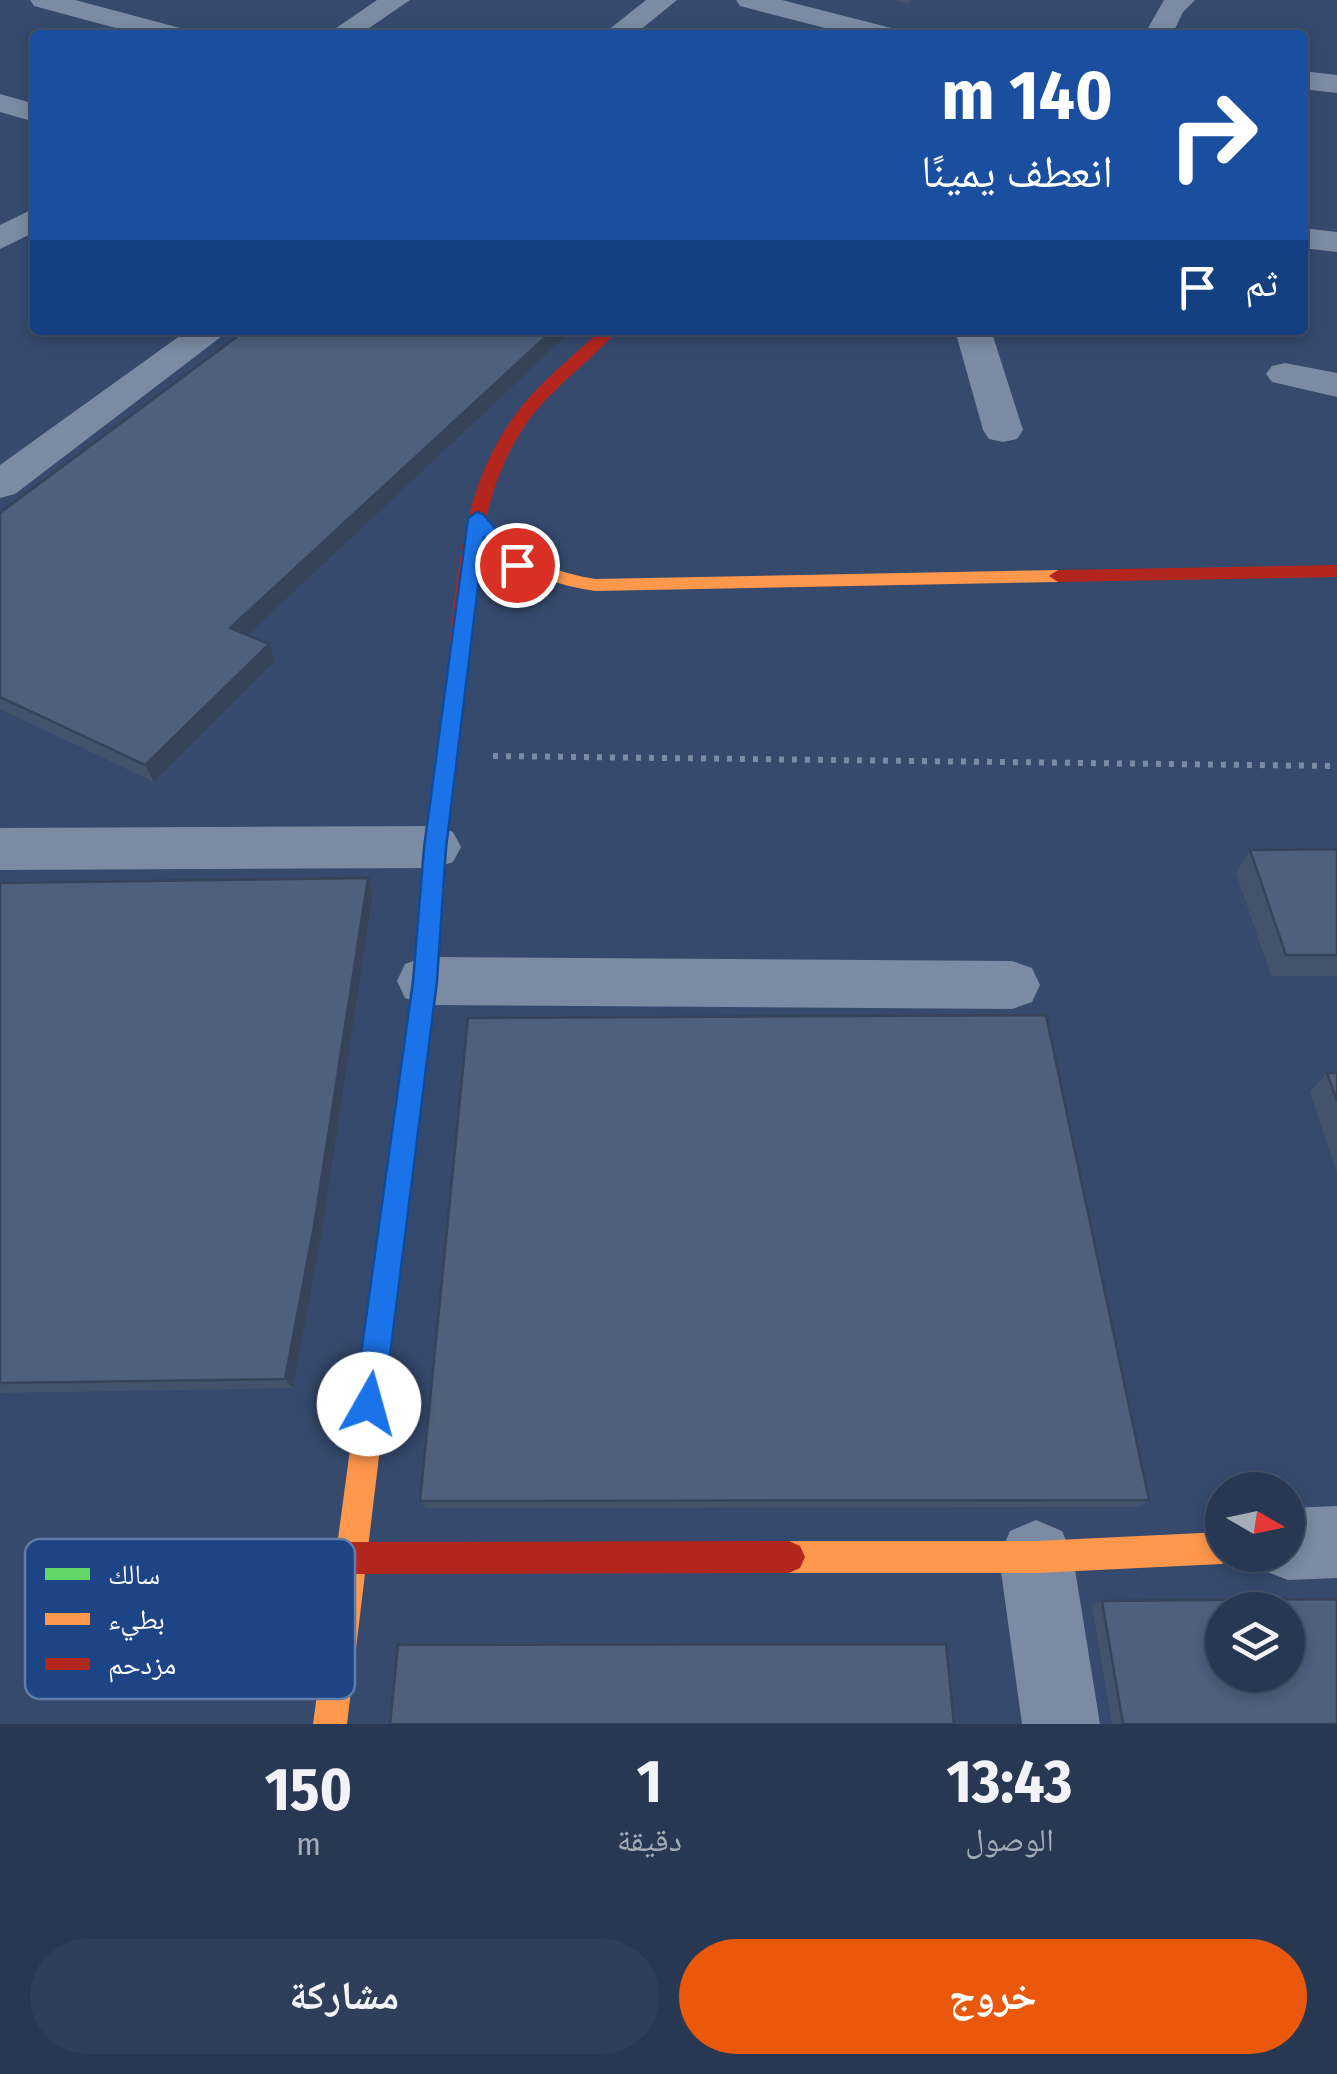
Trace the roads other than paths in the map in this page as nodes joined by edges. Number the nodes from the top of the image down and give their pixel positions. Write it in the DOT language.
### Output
graph roads {
  1 [pos="44,0"];
  2 [pos="396,0"];
  3 [pos="664,0"];
  4 [pos="750,0"];
  5 [pos="1181,0"];
  6 [pos="155,30"];
  7 [pos="348,30"];
  8 [pos="623,30"];
  9 [pos="866,30"];
  10 [pos="1160,30"];
  11 [pos="1308,81"];
  12 [pos="1337,84"];
  13 [pos="0,102"];
  14 [pos="30,112"];
  15 [pos="30,221"];
  16 [pos="1308,237"];
  17 [pos="0,239"];
  18 [pos="1337,242"];
  19 [pos="205,335"];
  20 [pos="605,335"];
  21 [pos="974,335"];
  22 [pos="1285,374"];
  23 [pos="1337,386"];
  24 [pos="1003,430"];
  25 [pos="0,485"];
  26 [pos="477,518"];
  27 [pos="1337,571"];
  28 [pos="435,848"];
  29 [pos="0,850"];
  30 [pos="425,981"];
  31 [pos="1012,985"];
  32 [pos="351,1539"];
  33 [pos="1337,1542"];
  34 [pos="1305,1543"];
  35 [pos="1205,1549"];
  36 [pos="1036,1557"];
  37 [pos="355,1558"];
  38 [pos="333,1699"];
  39 [pos="330,1724"];
  40 [pos="1061,1724"];
  1 -- 6 [label="street"];
  2 -- 7 [label="street"];
  3 -- 8 [label="street"];
  4 -- 9 [label="street"];
  5 -- 10 [label="street"];
  11 -- 12 [label="street"];
  13 -- 14 [label="street"];
  15 -- 17 [label="street"];
  16 -- 18 [label="street"];
  19 -- 25 [label="street"];
  20 -- 26 [label="street"];
  21 -- 24 [label="street"];
  22 -- 23 [label="street"];
  26 -- 27 [label="street"];
  26 -- 28 [label="street"];
  28 -- 29 [label="street"];
  28 -- 30 [label="street"];
  30 -- 31 [label="street"];
  30 -- 32 [label="street"];
  33 -- 34 [label="street"];
  35 -- 36 [label="street"];
  36 -- 37 [label="street"];
  36 -- 40 [label="street"];
  38 -- 39 [label="street"];
}
